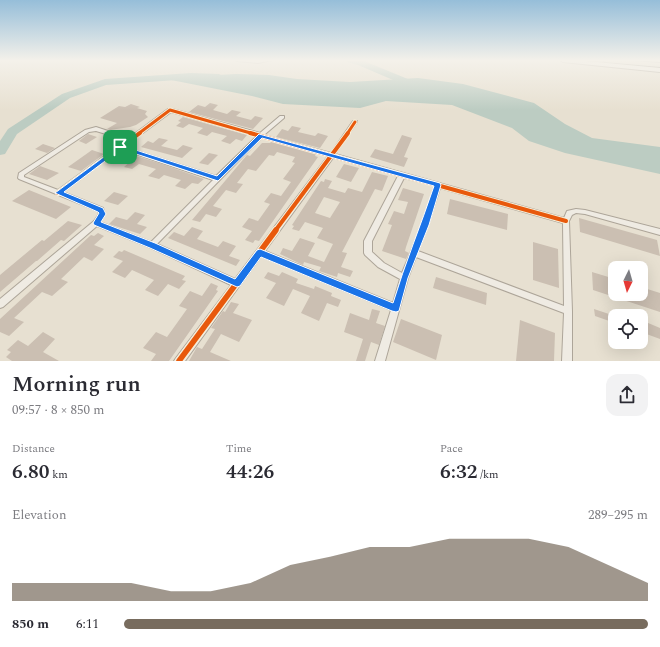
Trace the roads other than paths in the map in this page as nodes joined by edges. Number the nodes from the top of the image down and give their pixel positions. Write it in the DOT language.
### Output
graph roads {
  1 [pos="282,117"];
  2 [pos="355,122"];
  3 [pos="261,136"];
  4 [pos="130,140"];
  5 [pos="120,147"];
  6 [pos="332,155"];
  7 [pos="402,175"];
  8 [pos="218,179"];
  9 [pos="438,185"];
  10 [pos="58,193"];
  11 [pos="566,221"];
  12 [pos="96,223"];
  13 [pos="660,232"];
  14 [pos="152,245"];
  15 [pos="260,252"];
  16 [pos="414,253"];
  17 [pos="404,278"];
  18 [pos="237,284"];
  19 [pos="0,304"];
  20 [pos="396,308"];
  21 [pos="568,311"];
  22 [pos="179,361"];
  23 [pos="380,361"];
  24 [pos="567,361"];
  1 -- 3 [label="street"];
  2 -- 6 [label="street"];
  3 -- 4 [label="street"];
  3 -- 6 [label="street"];
  3 -- 8 [label="street"];
  4 -- 5 [label="street"];
  4 -- 10 [label="street"];
  5 -- 8 [label="street"];
  5 -- 10 [label="street"];
  6 -- 7 [label="street"];
  6 -- 15 [label="street"];
  7 -- 9 [label="street"];
  7 -- 17 [label="street"];
  8 -- 14 [label="street"];
  9 -- 11 [label="street"];
  9 -- 16 [label="street"];
  10 -- 12 [label="street"];
  11 -- 13 [label="street"];
  11 -- 21 [label="street"];
  12 -- 14 [label="street"];
  12 -- 19 [label="street"];
  14 -- 18 [label="street"];
  15 -- 18 [label="street"];
  15 -- 20 [label="street"];
  16 -- 17 [label="street"];
  16 -- 21 [label="street"];
  17 -- 20 [label="street"];
  18 -- 22 [label="street"];
  20 -- 23 [label="street"];
  21 -- 24 [label="street"];
}
